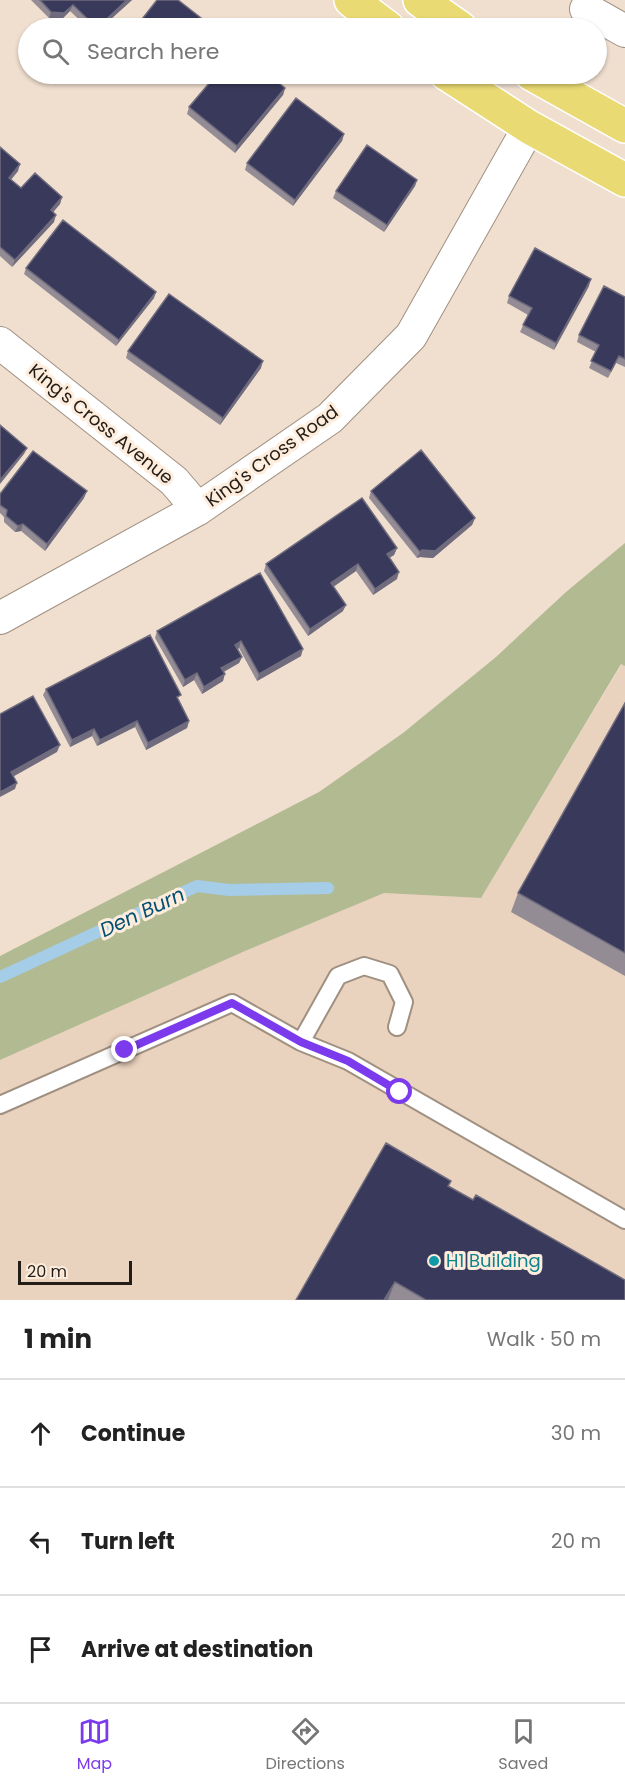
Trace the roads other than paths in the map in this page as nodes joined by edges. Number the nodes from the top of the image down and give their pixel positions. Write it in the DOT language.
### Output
graph roads {
  1 [pos="351,0"];
  2 [pos="420,0"];
  3 [pos="375,18"];
  4 [pos="446,18"];
  5 [pos="607,23"];
  6 [pos="625,31"];
  7 [pos="462,84"];
  8 [pos="557,84"];
  9 [pos="625,126"];
  10 [pos="529,127"];
  11 [pos="625,180"];
  12 [pos="0,343"];
  13 [pos="198,509"];
  14 [pos="0,618"];
  15 [pos="397,1027"];
  16 [pos="301,1042"];
  17 [pos="0,1105"];
  18 [pos="625,1220"];
  1 -- 3 [label="main road"];
  2 -- 4 [label="main road"];
  5 -- 6 [label="street"];
  7 -- 10 [label="main road"];
  8 -- 9 [label="main road"];
  10 -- 11 [label="main road"];
  10 -- 13 [label="street, King's Cross Road"];
  12 -- 13 [label="street, King's Cross Avenue"];
  13 -- 14 [label="street, King's Cross Road"];
  15 -- 16 [label="lane"];
  16 -- 17 [label="lane"];
  16 -- 18 [label="lane"];
}
